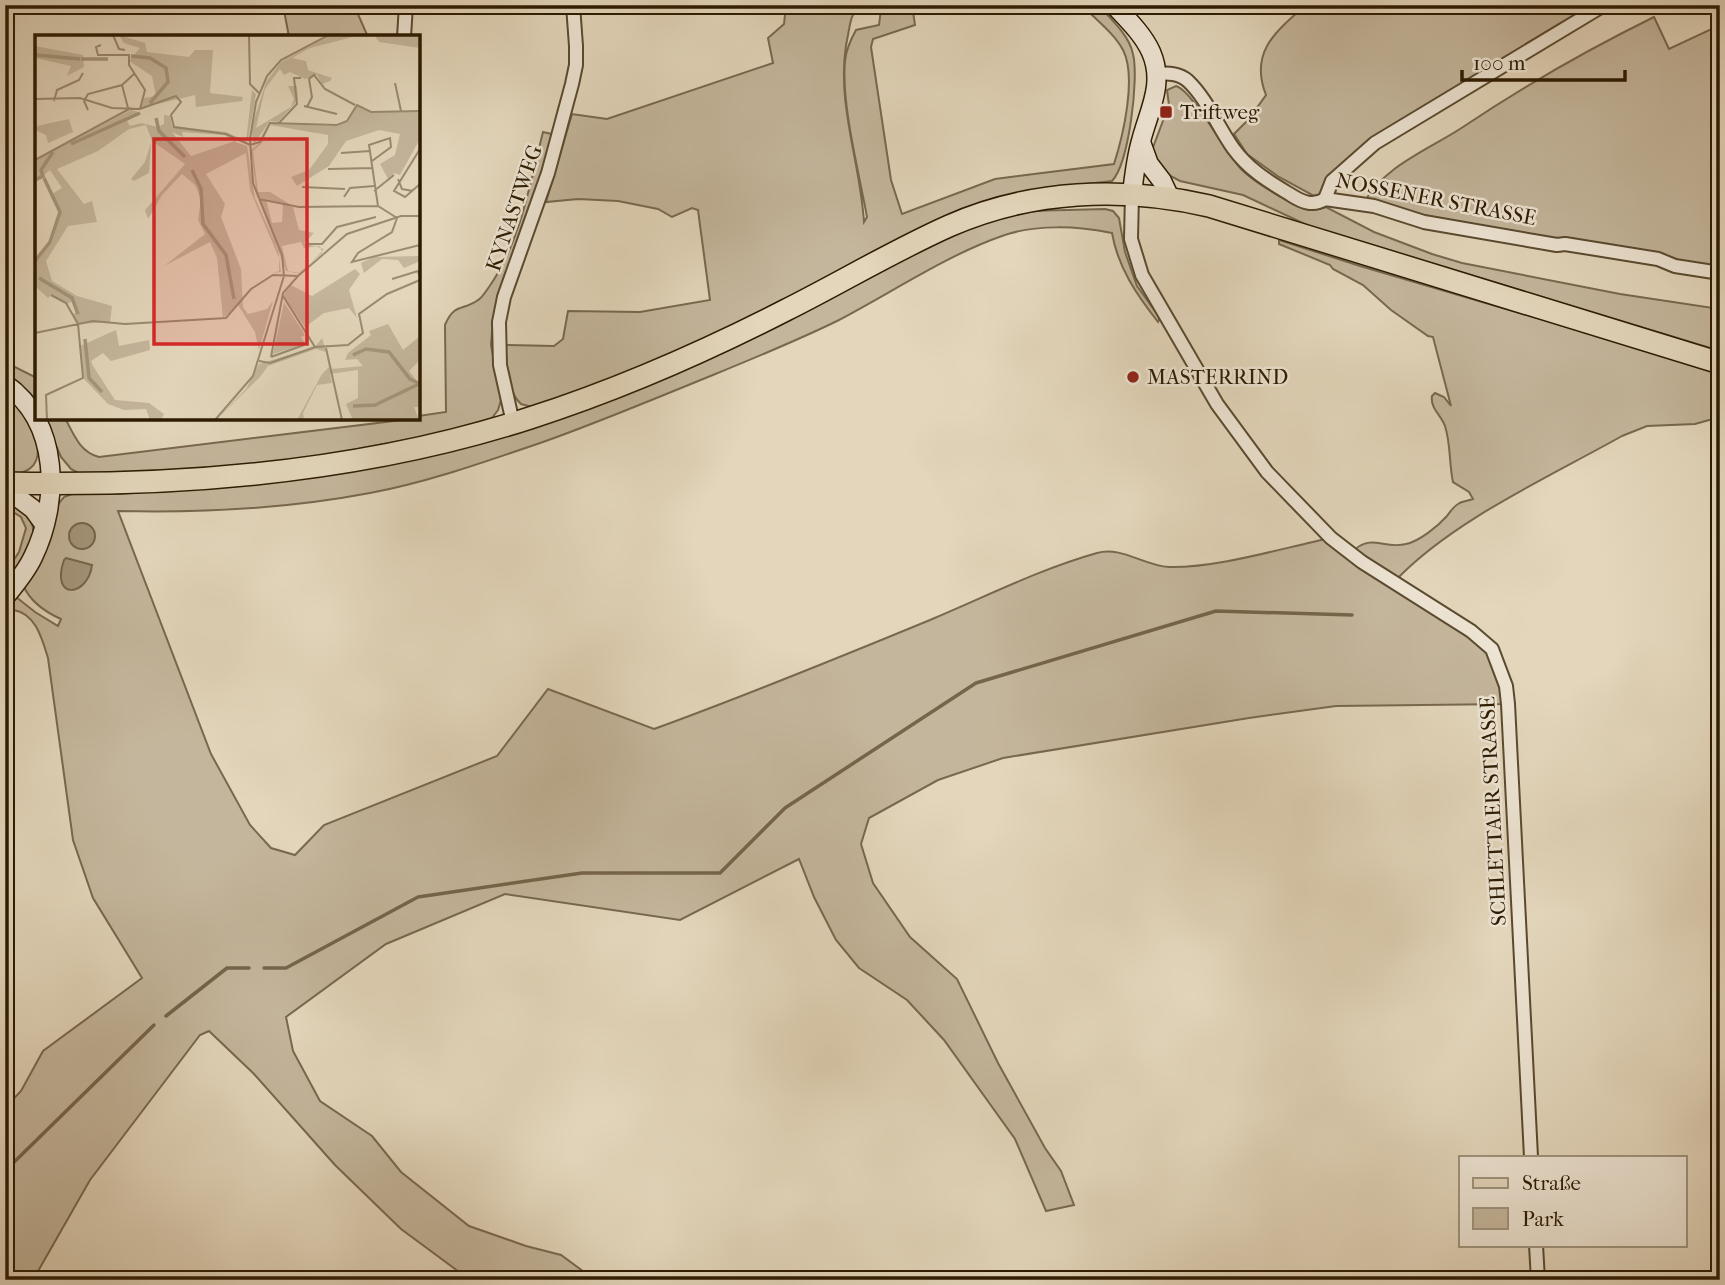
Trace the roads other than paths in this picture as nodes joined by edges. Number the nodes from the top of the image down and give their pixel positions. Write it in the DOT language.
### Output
graph roads {
  1 [pos="406,5"];
  2 [pos="573,5"];
  3 [pos="1114,5"];
  4 [pos="1604,5"];
  5 [pos="404,35"];
  6 [pos="1157,74"];
  7 [pos="1141,142"];
  8 [pos="1132,194"];
  9 [pos="1170,198"];
  10 [pos="1325,199"];
  11 [pos="1720,273"];
  12 [pos="1720,363"];
  13 [pos="5,384"];
  14 [pos="35,416"];
  15 [pos="37,420"];
  16 [pos="513,423"];
  17 [pos="51,484"];
  18 [pos="5,486"];
  19 [pos="44,524"];
  20 [pos="5,597"];
  21 [pos="1531,1156"];
  22 [pos="1536,1246"];
  23 [pos="1538,1280"];
  1 -- 5 [label="street"];
  2 -- 16 [label="street, KYNASTWEG"];
  3 -- 6 [label="street"];
  4 -- 10 [label="street"];
  6 -- 7 [label="street"];
  6 -- 10 [label="street, NOSSENER STRASSE"];
  7 -- 8 [label="street"];
  7 -- 9 [label="street"];
  8 -- 9 [label="main road"];
  8 -- 16 [label="main road"];
  8 -- 21 [label="street, SCHLETTAER STRASSE"];
  9 -- 12 [label="main road"];
  10 -- 11 [label="street, NOSSENER STRASSE"];
  13 -- 14 [label="street"];
  15 -- 17 [label="street"];
  16 -- 17 [label="main road"];
  17 -- 18 [label="main road"];
  17 -- 19 [label="street"];
  18 -- 19 [label="street"];
  19 -- 20 [label="street"];
  22 -- 23 [label="street"];
}
